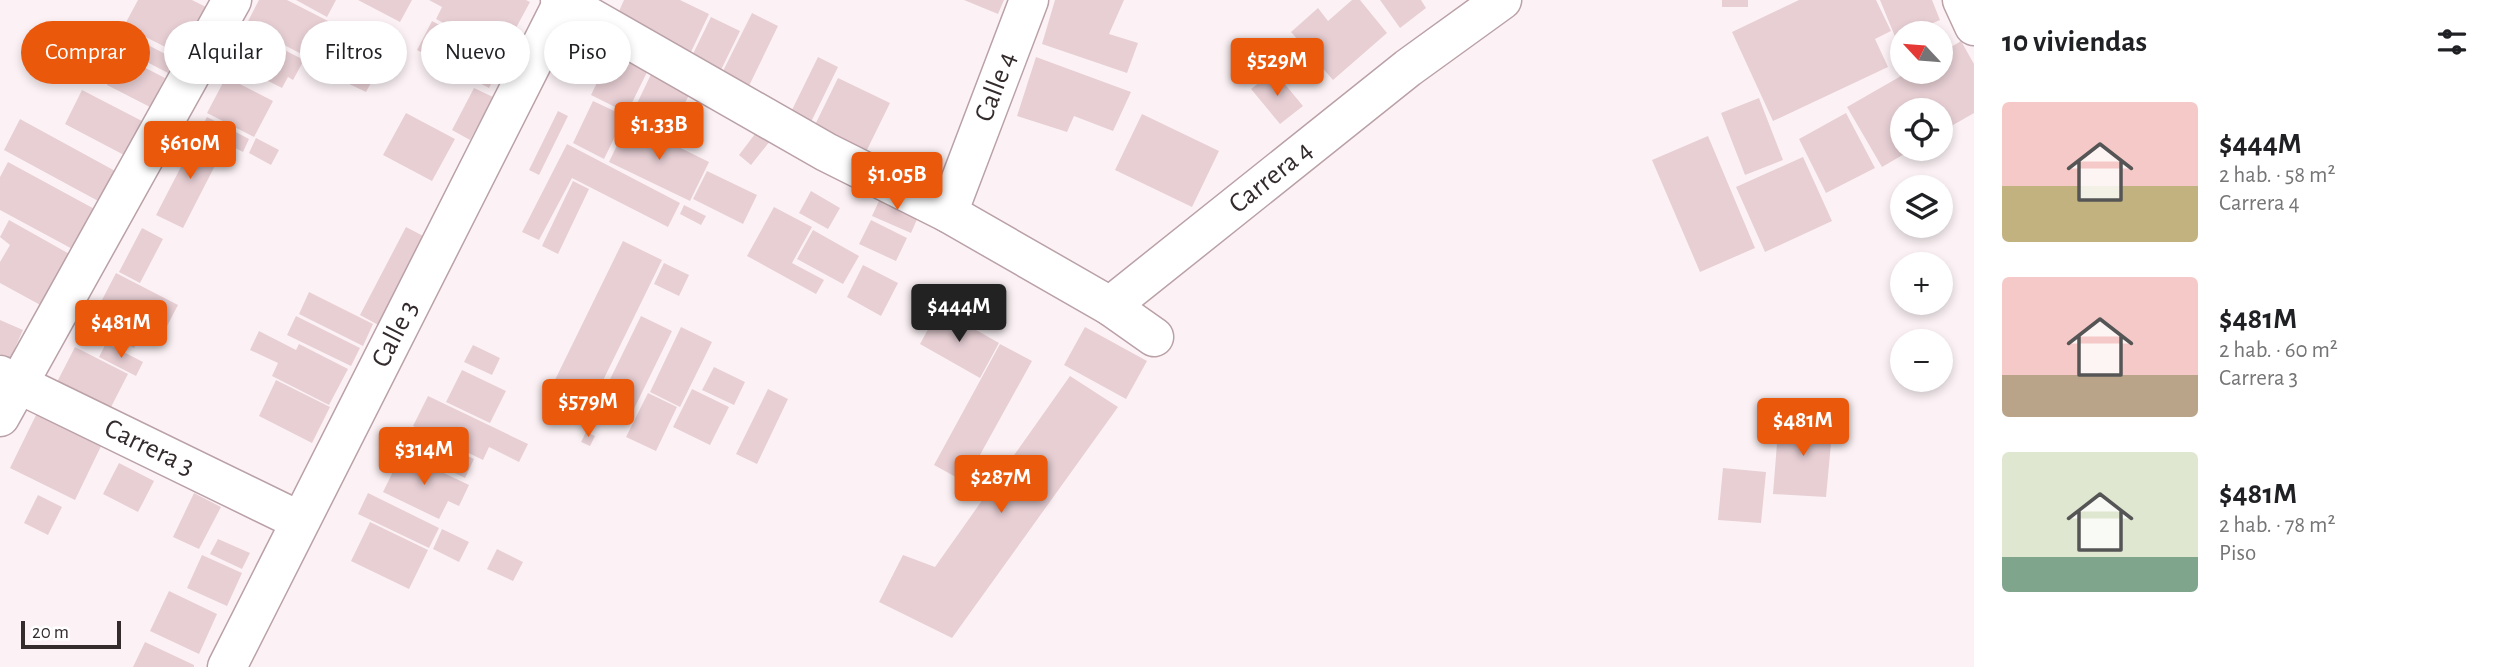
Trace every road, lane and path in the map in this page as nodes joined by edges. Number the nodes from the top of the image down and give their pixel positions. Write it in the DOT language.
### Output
graph roads {
  1 [pos="232,0"];
  2 [pos="1029,0"];
  3 [pos="1502,0"];
  4 [pos="1962,0"];
  5 [pos="562,1"];
  6 [pos="1974,26"];
  7 [pos="948,212"];
  8 [pos="1110,306"];
  9 [pos="1154,337"];
  10 [pos="9,380"];
  11 [pos="0,418"];
  12 [pos="300,521"];
  13 [pos="227,667"];
  1 -- 10 [label="street"];
  2 -- 7 [label="street, Calle 4"];
  3 -- 8 [label="street, Carrera 4"];
  4 -- 6 [label="street"];
  5 -- 7 [label="street"];
  5 -- 12 [label="street, Calle 3"];
  7 -- 8 [label="street"];
  8 -- 9 [label="street"];
  10 -- 11 [label="street"];
  10 -- 12 [label="street, Carrera 3"];
  12 -- 13 [label="street, Calle 3"];
}
